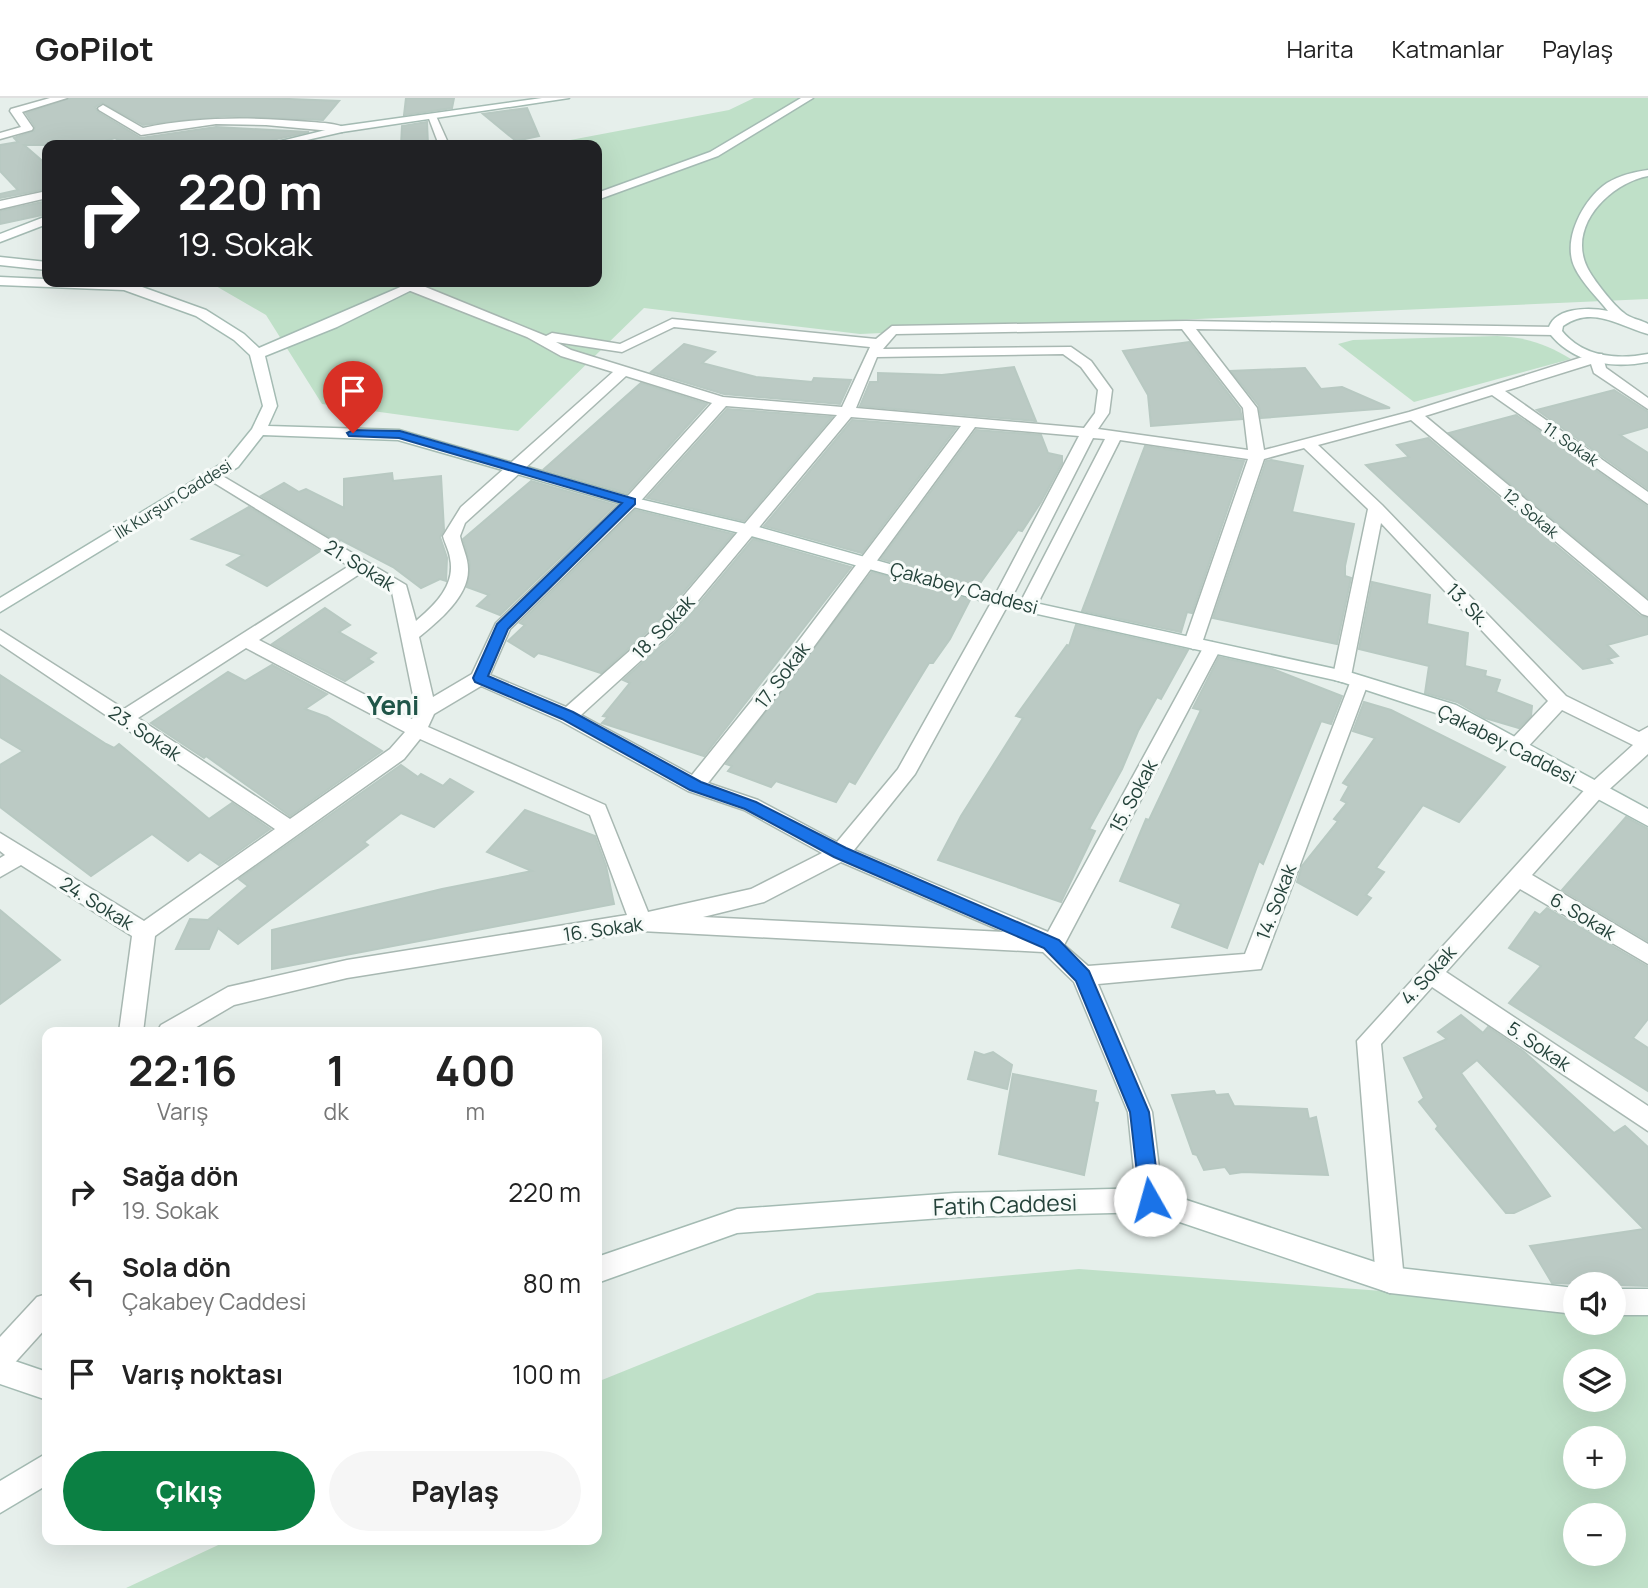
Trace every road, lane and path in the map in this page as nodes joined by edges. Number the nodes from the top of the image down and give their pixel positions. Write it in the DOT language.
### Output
graph roads {
  1 [pos="62,98"];
  2 [pos="564,98"];
  3 [pos="808,98"];
  4 [pos="103,108"];
  5 [pos="432,118"];
  6 [pos="342,129"];
  7 [pos="0,136"];
  8 [pos="293,140"];
  9 [pos="442,140"];
  10 [pos="1648,173"];
  11 [pos="602,195"];
  12 [pos="42,196"];
  13 [pos="0,205"];
  14 [pos="42,222"];
  15 [pos="0,238"];
  16 [pos="0,261"];
  17 [pos="42,265"];
  18 [pos="0,281"];
  19 [pos="42,283"];
  20 [pos="129,287"];
  21 [pos="147,287"];
  22 [pos="411,287"];
  23 [pos="425,287"];
  24 [pos="201,313"];
  25 [pos="1620,318"];
  26 [pos="1186,326"];
  27 [pos="1647,328"];
  28 [pos="1555,331"];
  29 [pos="533,334"];
  30 [pos="877,349"];
  31 [pos="257,354"];
  32 [pos="1597,357"];
  33 [pos="1648,358"];
  34 [pos="623,372"];
  35 [pos="1494,390"];
  36 [pos="722,401"];
  37 [pos="1648,405"];
  38 [pos="846,414"];
  39 [pos="1414,415"];
  40 [pos="970,424"];
  41 [pos="259,430"];
  42 [pos="1088,433"];
  43 [pos="1115,435"];
  44 [pos="1306,442"];
  45 [pos="1257,456"];
  46 [pos="516,468"];
  47 [pos="214,476"];
  48 [pos="1648,499"];
  49 [pos="631,502"];
  50 [pos="1376,508"];
  51 [pos="749,530"];
  52 [pos="865,562"];
  53 [pos="362,565"];
  54 [pos="1001,601"];
  55 [pos="1028,605"];
  56 [pos="0,606"];
  57 [pos="1648,610"];
  58 [pos="410,635"];
  59 [pos="0,636"];
  60 [pos="245,640"];
  61 [pos="1203,646"];
  62 [pos="480,678"];
  63 [pos="1350,679"];
  64 [pos="1559,701"];
  65 [pos="426,710"];
  66 [pos="568,716"];
  67 [pos="123,719"];
  68 [pos="417,730"];
  69 [pos="1647,739"];
  70 [pos="1516,747"];
  71 [pos="695,786"];
  72 [pos="1596,790"];
  73 [pos="1648,818"];
  74 [pos="290,829"];
  75 [pos="0,841"];
  76 [pos="840,853"];
  77 [pos="20,855"];
  78 [pos="0,869"];
  79 [pos="1517,877"];
  80 [pos="641,922"];
  81 [pos="144,932"];
  82 [pos="1053,944"];
  83 [pos="1648,956"];
  84 [pos="1430,973"];
  85 [pos="1083,976"];
  86 [pos="132,1027"];
  87 [pos="177,1027"];
  88 [pos="1648,1120"];
  89 [pos="1150,1200"];
  90 [pos="602,1268"];
  91 [pos="1390,1280"];
  92 [pos="1563,1300"];
  93 [pos="1626,1301"];
  94 [pos="1648,1302"];
  95 [pos="42,1312"];
  96 [pos="0,1358"];
  97 [pos="0,1370"];
  98 [pos="42,1384"];
  99 [pos="42,1471"];
  100 [pos="0,1498"];
  1 -- 7 [label="street"];
  2 -- 5 [label="street"];
  3 -- 11 [label="street"];
  4 -- 6 [label="street"];
  5 -- 6 [label="street"];
  5 -- 9 [label="street"];
  6 -- 8 [label="street"];
  10 -- 25 [label="street"];
  12 -- 13 [label="street"];
  14 -- 15 [label="street"];
  16 -- 17 [label="street"];
  18 -- 19 [label="street"];
  20 -- 24 [label="street"];
  21 -- 24 [label="street"];
  22 -- 31 [label="street"];
  23 -- 29 [label="street"];
  24 -- 31 [label="street"];
  25 -- 27 [label="street"];
  25 -- 28 [label="street"];
  26 -- 28 [label="street"];
  26 -- 30 [label="street"];
  26 -- 45 [label="street"];
  28 -- 32 [label="street"];
  29 -- 30 [label="street"];
  29 -- 34 [label="street"];
  30 -- 38 [label="street, 18. Sokak"];
  30 -- 42 [label="street"];
  31 -- 41 [label="street, İlk Kurşun Caddesi"];
  32 -- 33 [label="street"];
  32 -- 35 [label="street"];
  32 -- 37 [label="street"];
  34 -- 36 [label="street"];
  34 -- 46 [label="street"];
  35 -- 39 [label="street"];
  35 -- 48 [label="street, 11. Sokak"];
  36 -- 38 [label="street"];
  36 -- 49 [label="street"];
  38 -- 40 [label="street"];
  38 -- 51 [label="street, 18. Sokak"];
  39 -- 44 [label="street"];
  39 -- 57 [label="street, 12. Sokak"];
  40 -- 42 [label="street"];
  40 -- 52 [label="street, 17. Sokak"];
  41 -- 46 [label="street, Çakabey Caddesi"];
  41 -- 47 [label="street, İlk Kurşun Caddesi"];
  42 -- 43 [label="street"];
  42 -- 54 [label="street"];
  43 -- 45 [label="street"];
  43 -- 55 [label="street"];
  44 -- 45 [label="street"];
  44 -- 50 [label="street, 13. Sk."];
  45 -- 61 [label="street, 15. Sokak"];
  46 -- 49 [label="street, Çakabey Caddesi"];
  46 -- 58 [label="street"];
  47 -- 53 [label="street, 21. Sokak"];
  47 -- 56 [label="street, İlk Kurşun Caddesi"];
  49 -- 51 [label="street, Çakabey Caddesi"];
  49 -- 62 [label="street"];
  50 -- 63 [label="street"];
  50 -- 64 [label="street, 13. Sk."];
  51 -- 52 [label="street, Çakabey Caddesi"];
  51 -- 66 [label="street, 18. Sokak"];
  52 -- 54 [label="street, Çakabey Caddesi"];
  52 -- 71 [label="street, 17. Sokak"];
  53 -- 58 [label="street, 21. Sokak"];
  53 -- 60 [label="street"];
  54 -- 55 [label="street, Çakabey Caddesi"];
  54 -- 76 [label="street"];
  55 -- 61 [label="street, Çakabey Caddesi"];
  58 -- 65 [label="street, 21. Sokak"];
  59 -- 67 [label="street, 23. Sokak"];
  60 -- 67 [label="street"];
  60 -- 68 [label="street"];
  61 -- 63 [label="street, Çakabey Caddesi"];
  61 -- 82 [label="street, 15. Sokak"];
  62 -- 65 [label="street"];
  62 -- 66 [label="street"];
  63 -- 70 [label="street, Çakabey Caddesi"];
  63 -- 85 [label="street, 14. Sokak"];
  64 -- 69 [label="street, 13. Sk."];
  64 -- 70 [label="street"];
  65 -- 68 [label="street"];
  66 -- 71 [label="street"];
  67 -- 74 [label="street, 23. Sokak"];
  68 -- 74 [label="street"];
  68 -- 80 [label="street"];
  69 -- 72 [label="street, 4. Sokak"];
  70 -- 72 [label="street, Çakabey Caddesi"];
  71 -- 76 [label="street"];
  72 -- 73 [label="street, Çakabey Caddesi"];
  72 -- 79 [label="street, 4. Sokak"];
  74 -- 81 [label="street"];
  75 -- 77 [label="street, 24. Sokak"];
  76 -- 80 [label="street"];
  76 -- 82 [label="street"];
  77 -- 78 [label="street"];
  77 -- 81 [label="street, 24. Sokak"];
  79 -- 83 [label="street, 6. Sokak"];
  79 -- 84 [label="street, 4. Sokak"];
  80 -- 82 [label="street, 16. Sokak"];
  80 -- 87 [label="street, 16. Sokak"];
  81 -- 86 [label="street, 24. Sokak"];
  82 -- 85 [label="street"];
  84 -- 88 [label="street, 5. Sokak"];
  84 -- 91 [label="street, 4. Sokak"];
  85 -- 89 [label="street"];
  89 -- 90 [label="street, Fatih Caddesi"];
  89 -- 91 [label="street, Fatih Caddesi"];
  91 -- 92 [label="street, Fatih Caddesi"];
  93 -- 94 [label="street"];
  95 -- 96 [label="street"];
  97 -- 98 [label="street"];
  99 -- 100 [label="street"];
}
